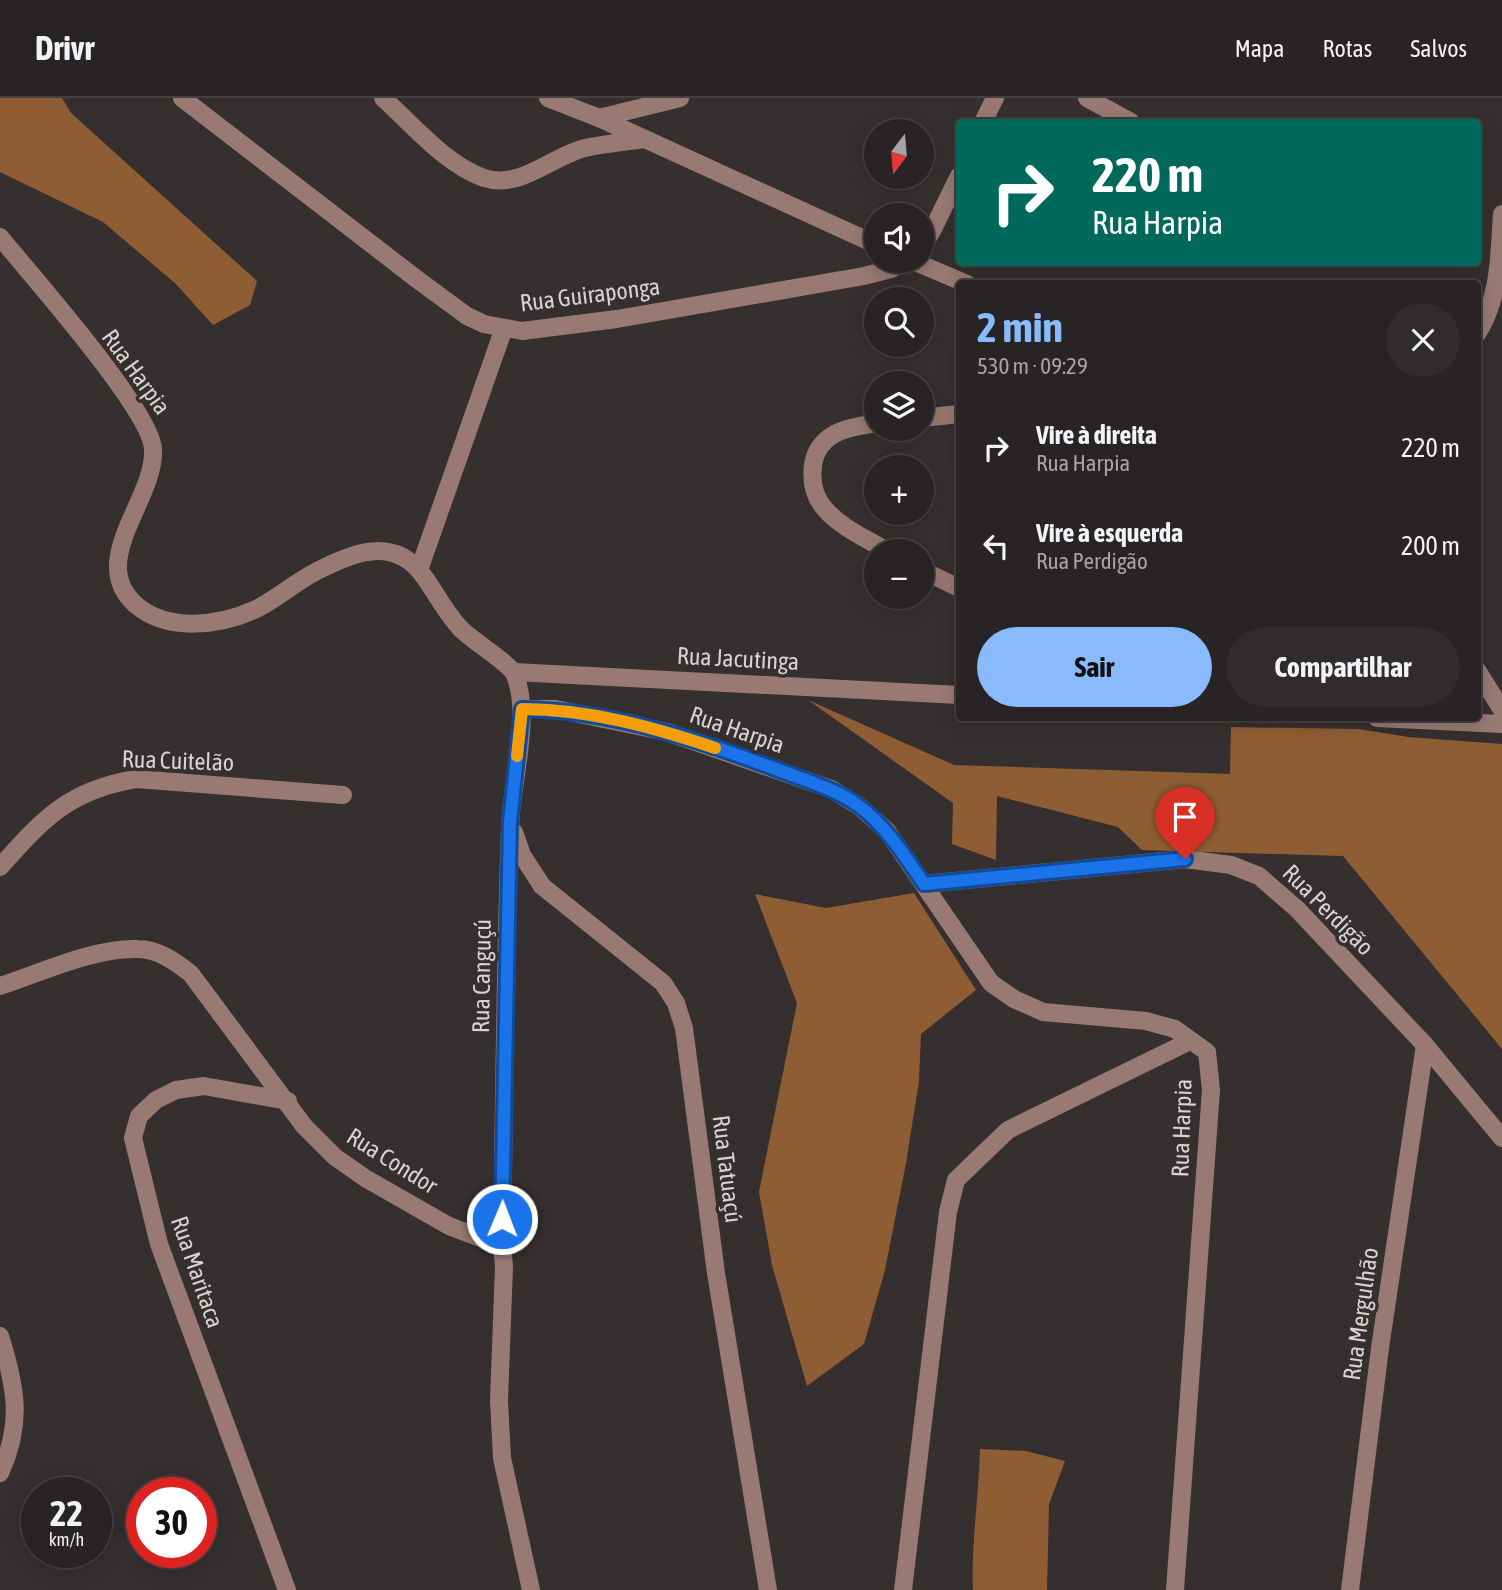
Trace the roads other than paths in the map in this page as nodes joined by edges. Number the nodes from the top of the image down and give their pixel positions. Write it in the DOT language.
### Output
graph roads {
  1 [pos="182,98"];
  2 [pos="383,98"];
  3 [pos="548,98"];
  4 [pos="680,98"];
  5 [pos="995,98"];
  6 [pos="1087,98"];
  7 [pos="599,118"];
  8 [pos="984,119"];
  9 [pos="1126,119"];
  10 [pos="644,139"];
  11 [pos="956,182"];
  12 [pos="1502,214"];
  13 [pos="934,227"];
  14 [pos="0,237"];
  15 [pos="864,239"];
  16 [pos="934,270"];
  17 [pos="878,273"];
  18 [pos="958,280"];
  19 [pos="1481,327"];
  20 [pos="504,328"];
  21 [pos="956,414"];
  22 [pos="934,417"];
  23 [pos="864,426"];
  24 [pos="868,539"];
  25 [pos="419,570"];
  26 [pos="934,576"];
  27 [pos="956,587"];
  28 [pos="514,672"];
  29 [pos="1481,676"];
  30 [pos="956,695"];
  31 [pos="522,709"];
  32 [pos="1502,710"];
  33 [pos="1440,721"];
  34 [pos="1502,724"];
  35 [pos="343,795"];
  36 [pos="510,822"];
  37 [pos="0,867"];
  38 [pos="924,884"];
  39 [pos="0,986"];
  40 [pos="1190,1041"];
  41 [pos="1425,1045"];
  42 [pos="288,1101"];
  43 [pos="1502,1138"];
  44 [pos="502,1246"];
  45 [pos="0,1336"];
  46 [pos="0,1474"];
  47 [pos="287,1590"];
  48 [pos="531,1590"];
  49 [pos="768,1590"];
  50 [pos="902,1590"];
  51 [pos="1175,1590"];
  52 [pos="1350,1590"];
  1 -- 20 [label="street, Rua Guiraponga"];
  2 -- 10 [label="street"];
  3 -- 7 [label="street"];
  4 -- 7 [label="street"];
  5 -- 8 [label="street"];
  6 -- 9 [label="street"];
  7 -- 10 [label="street"];
  10 -- 15 [label="street"];
  11 -- 13 [label="street"];
  12 -- 19 [label="street"];
  14 -- 25 [label="street, Rua Harpia"];
  16 -- 18 [label="street"];
  17 -- 20 [label="street, Rua Guiraponga"];
  20 -- 25 [label="street"];
  21 -- 22 [label="street"];
  23 -- 24 [label="street"];
  25 -- 28 [label="street, Rua Harpia"];
  26 -- 27 [label="street"];
  28 -- 30 [label="street, Rua Jacutinga"];
  28 -- 31 [label="street"];
  29 -- 32 [label="street"];
  31 -- 36 [label="street, Rua Canguçú"];
  31 -- 38 [label="street, Rua Harpia"];
  33 -- 34 [label="street"];
  35 -- 37 [label="street, Rua Cuitelão"];
  36 -- 44 [label="street, Rua Canguçú"];
  36 -- 49 [label="street, Rua Tatuaçú"];
  38 -- 40 [label="street, Rua Harpia"];
  38 -- 41 [label="street, Rua Perdigão"];
  39 -- 42 [label="street, Rua Condor"];
  40 -- 50 [label="street"];
  40 -- 51 [label="street, Rua Harpia"];
  41 -- 43 [label="street, Rua Perdigão"];
  41 -- 52 [label="street, Rua Mergulhão"];
  42 -- 44 [label="street, Rua Condor"];
  42 -- 47 [label="street, Rua Maritaca"];
  44 -- 48 [label="street"];
  45 -- 46 [label="street"];
}
